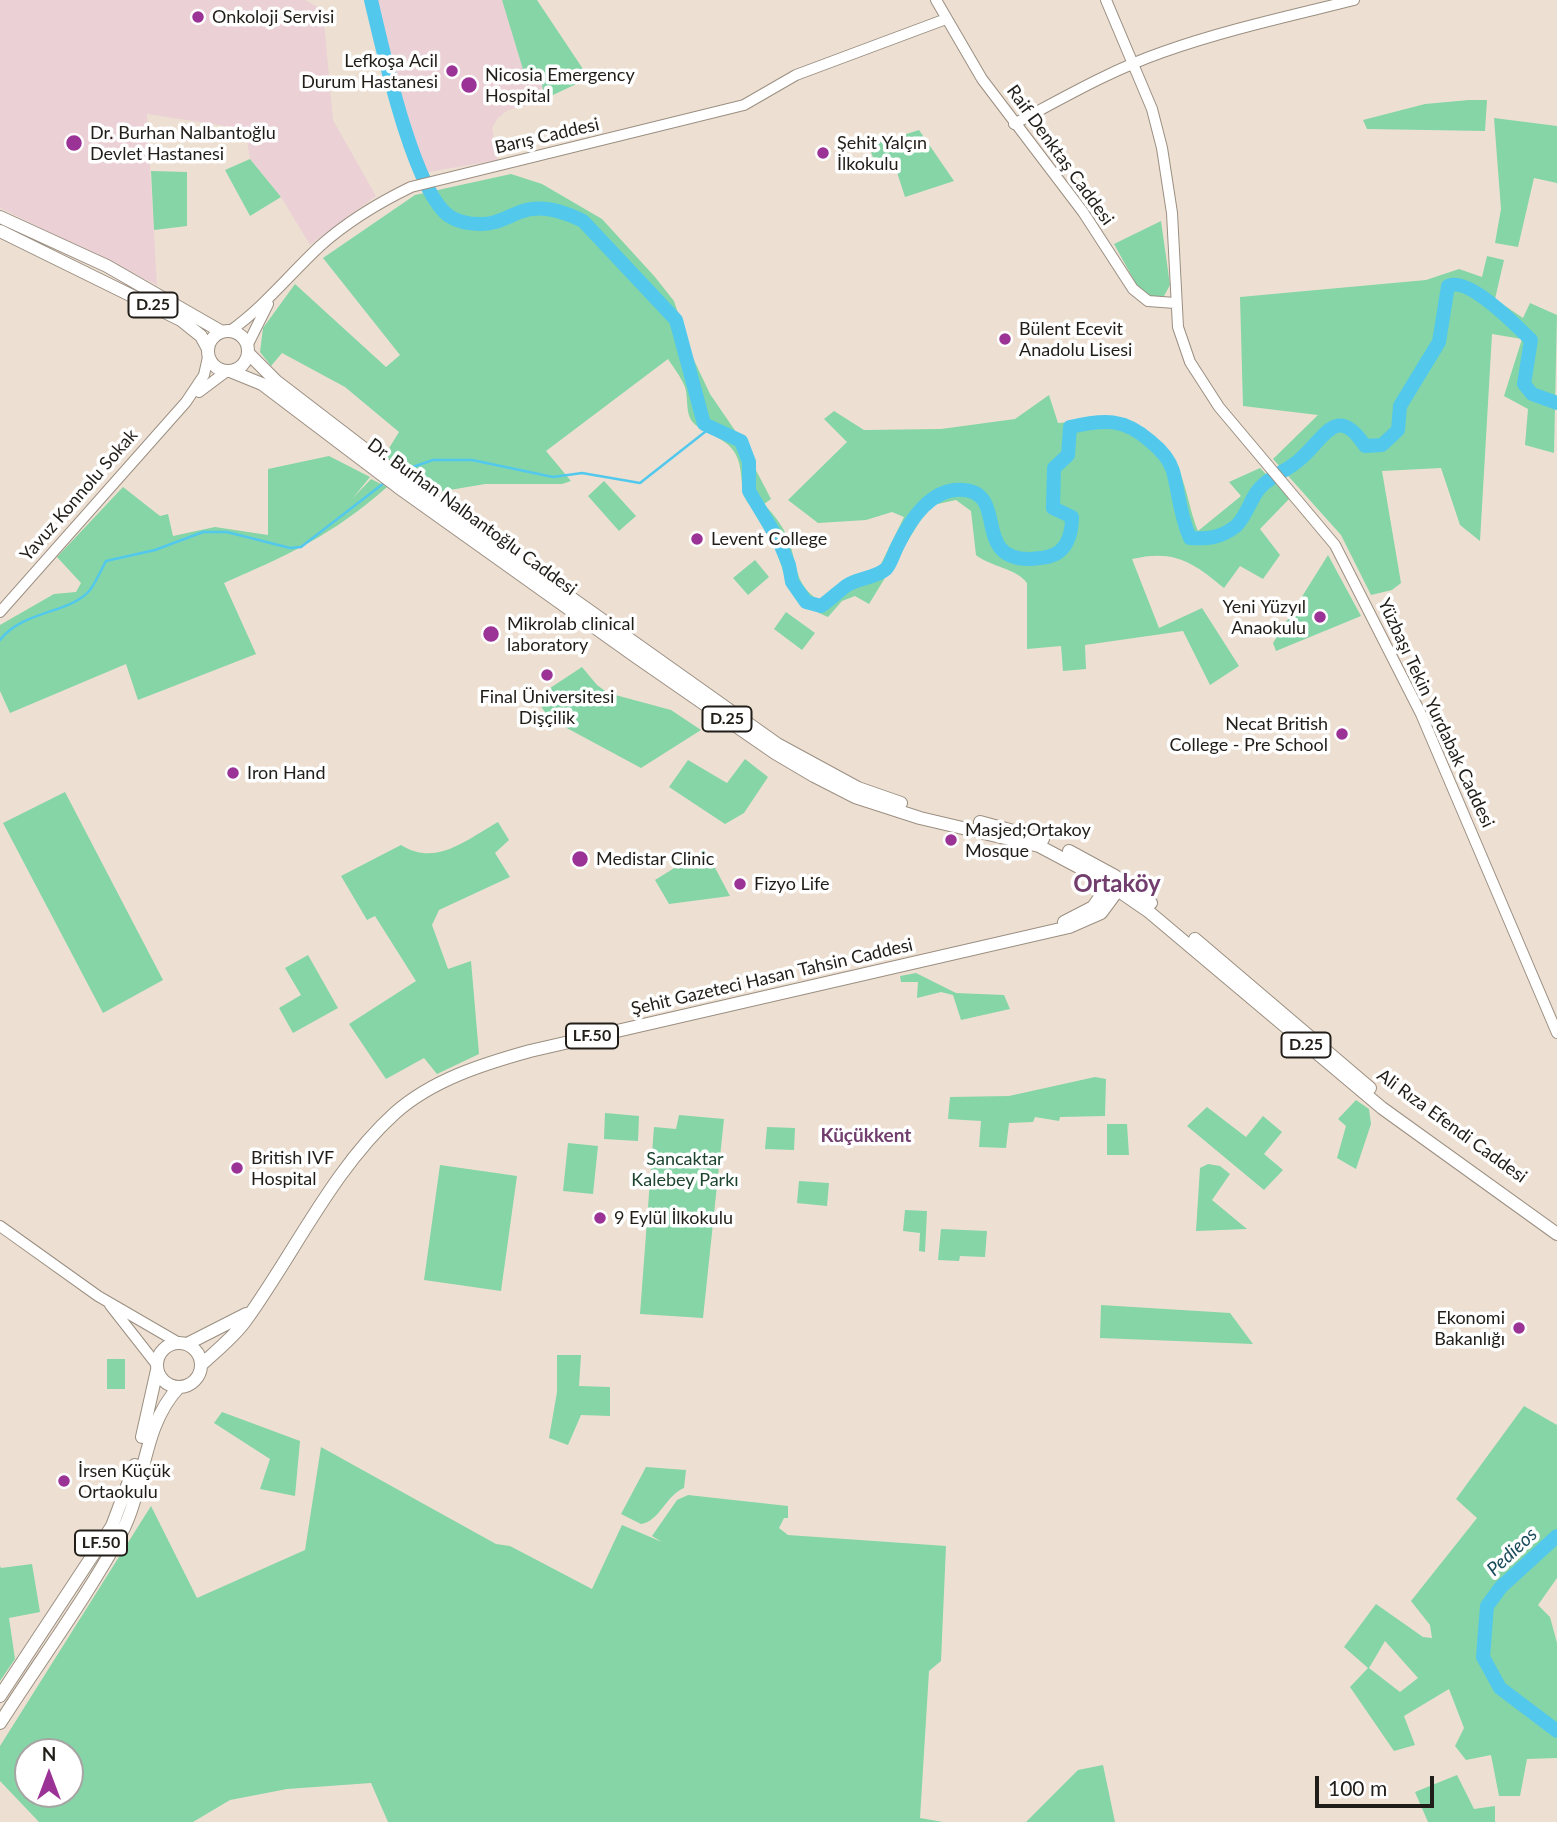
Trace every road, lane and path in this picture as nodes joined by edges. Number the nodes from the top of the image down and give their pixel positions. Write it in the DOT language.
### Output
graph roads {
  1 [pos="936,0"];
  2 [pos="1107,0"];
  3 [pos="1354,0"];
  4 [pos="946,19"];
  5 [pos="1133,64"];
  6 [pos="1014,124"];
  7 [pos="0,217"];
  8 [pos="0,231"];
  9 [pos="273,295"];
  10 [pos="1175,303"];
  11 [pos="226,332"];
  12 [pos="248,349"];
  13 [pos="208,353"];
  14 [pos="228,371"];
  15 [pos="186,402"];
  16 [pos="379,467"];
  17 [pos="402,484"];
  18 [pos="0,612"];
  19 [pos="1099,867"];
  20 [pos="1116,883"];
  21 [pos="1143,907"];
  22 [pos="1107,908"];
  23 [pos="1038,933"];
  24 [pos="1557,1033"];
  25 [pos="1557,1225"];
  26 [pos="0,1226"];
  27 [pos="1557,1234"];
  28 [pos="108,1303"];
  29 [pos="252,1311"];
  30 [pos="183,1344"];
  31 [pos="201,1365"];
  32 [pos="157,1368"];
  33 [pos="179,1387"];
  34 [pos="0,1696"];
  35 [pos="0,1723"];
  1 -- 4 [label="street, Raif Denktaş Caddesi"];
  2 -- 5 [label="street, Yüzbaşı Tekin Yurdabak Caddesi"];
  3 -- 5 [label="street"];
  4 -- 6 [label="street, Raif Denktaş Caddesi"];
  4 -- 9 [label="street, Barış Caddesi"];
  5 -- 6 [label="street"];
  5 -- 10 [label="street, Yüzbaşı Tekin Yurdabak Caddesi"];
  6 -- 10 [label="street, Raif Denktaş Caddesi"];
  7 -- 11 [label="main road, D.25"];
  8 -- 13 [label="main road, D.25"];
  9 -- 11 [label="street"];
  9 -- 12 [label="street"];
  10 -- 24 [label="street, Yüzbaşı Tekin Yurdabak Caddesi"];
  11 -- 12 [label="main road, D.25"];
  11 -- 13 [label="main road"];
  12 -- 14 [label="main road"];
  12 -- 16 [label="main road, Dr. Burhan Nalbantoğlu Caddesi / D.25"];
  13 -- 14 [label="main road, D.25"];
  13 -- 15 [label="street, Yavuz Konnolu Sokak"];
  14 -- 15 [label="street, Yavuz Konnolu Sokak"];
  14 -- 16 [label="main road, Dr. Burhan Nalbantoğlu Caddesi / D.25"];
  15 -- 18 [label="street, Yavuz Konnolu Sokak"];
  16 -- 17 [label="main road, Dr. Burhan Nalbantoğlu Caddesi / D.25"];
  17 -- 19 [label="main road, Dr. Burhan Nalbantoğlu Caddesi / D.25"];
  17 -- 20 [label="main road, Dr. Burhan Nalbantoğlu Caddesi / D.25"];
  19 -- 20 [label="main road, Ali Rıza Efendi Caddesi / D.25"];
  20 -- 21 [label="main road, Ali Rıza Efendi Caddesi / D.25"];
  20 -- 22 [label="main road"];
  20 -- 23 [label="main road, Şehit Gazeteci Hasan Tahsin Caddesi / LF.50"];
  20 -- 25 [label="main road, Ali Rıza Efendi Caddesi / D.25"];
  21 -- 22 [label="main road"];
  21 -- 27 [label="main road, Ali Rıza Efendi Caddesi / D.25"];
  22 -- 23 [label="main road, Şehit Gazeteci Hasan Tahsin Caddesi / LF.50"];
  23 -- 29 [label="main road, Şehit Gazeteci Hasan Tahsin Caddesi / LF.50"];
  26 -- 28 [label="street"];
  28 -- 30 [label="street"];
  28 -- 32 [label="street"];
  29 -- 30 [label="main road, Şehit Gazeteci Hasan Tahsin Caddesi / LF.50"];
  29 -- 31 [label="main road, Şehit Gazeteci Hasan Tahsin Caddesi / LF.50"];
  30 -- 31 [label="main road"];
  30 -- 32 [label="main road, LF.50"];
  31 -- 33 [label="main road, LF.50"];
  32 -- 33 [label="main road"];
  32 -- 34 [label="main road, LF.50"];
  33 -- 35 [label="main road, LF.50"];
}
